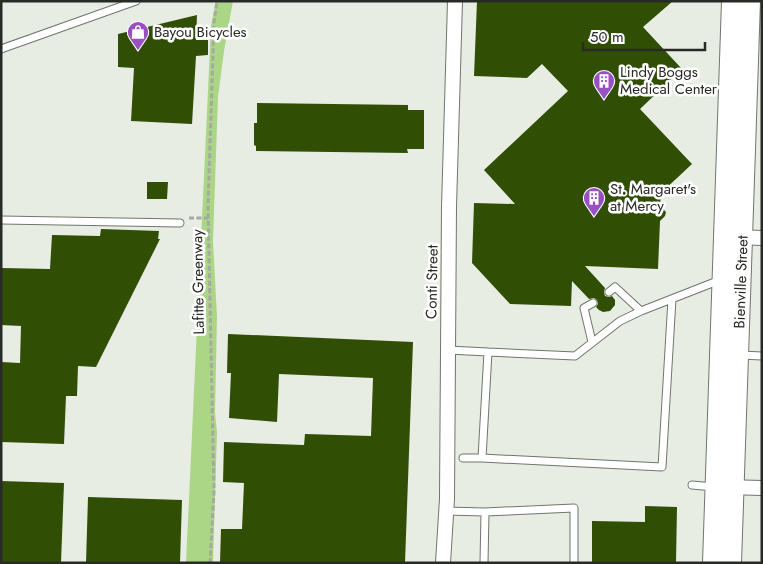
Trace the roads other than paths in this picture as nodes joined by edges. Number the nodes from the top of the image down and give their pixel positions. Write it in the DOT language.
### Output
graph roads {
  1 [pos="136,1"];
  2 [pos="455,1"];
  3 [pos="732,1"];
  4 [pos="750,1"];
  5 [pos="1,49"];
  6 [pos="1,220"];
  7 [pos="180,223"];
  8 [pos="743,238"];
  9 [pos="722,278"];
  10 [pos="609,292"];
  11 [pos="672,299"];
  12 [pos="593,303"];
  13 [pos="641,311"];
  14 [pos="592,342"];
  15 [pos="448,350"];
  16 [pos="488,352"];
  17 [pos="738,355"];
  18 [pos="762,356"];
  19 [pos="463,458"];
  20 [pos="482,458"];
  21 [pos="692,486"];
  22 [pos="724,487"];
  23 [pos="762,488"];
  24 [pos="446,511"];
  25 [pos="485,512"];
  26 [pos="443,563"];
  27 [pos="484,563"];
  28 [pos="574,563"];
  29 [pos="713,563"];
  30 [pos="731,563"];
  1 -- 5 [label="lane"];
  2 -- 15 [label="street, Conti Street"];
  3 -- 8 [label="street, Bienville Street"];
  4 -- 8 [label="street, Bienville Street"];
  6 -- 7 [label="lane"];
  8 -- 9 [label="street, Bienville Street"];
  8 -- 17 [label="street, Bienville Street"];
  9 -- 11 [label="lane"];
  9 -- 22 [label="street, Bienville Street"];
  10 -- 13 [label="lane"];
  11 -- 13 [label="lane"];
  11 -- 20 [label="lane"];
  12 -- 14 [label="lane"];
  13 -- 14 [label="lane"];
  14 -- 16 [label="lane"];
  15 -- 16 [label="lane"];
  15 -- 24 [label="street, Conti Street"];
  16 -- 20 [label="lane"];
  17 -- 18 [label="lane"];
  17 -- 22 [label="street, Bienville Street"];
  19 -- 20 [label="lane"];
  21 -- 22 [label="lane"];
  22 -- 23 [label="street"];
  22 -- 29 [label="street, Bienville Street"];
  22 -- 30 [label="street, Bienville Street"];
  24 -- 25 [label="lane"];
  24 -- 26 [label="street, Conti Street"];
  25 -- 27 [label="lane"];
  25 -- 28 [label="lane"];
}
